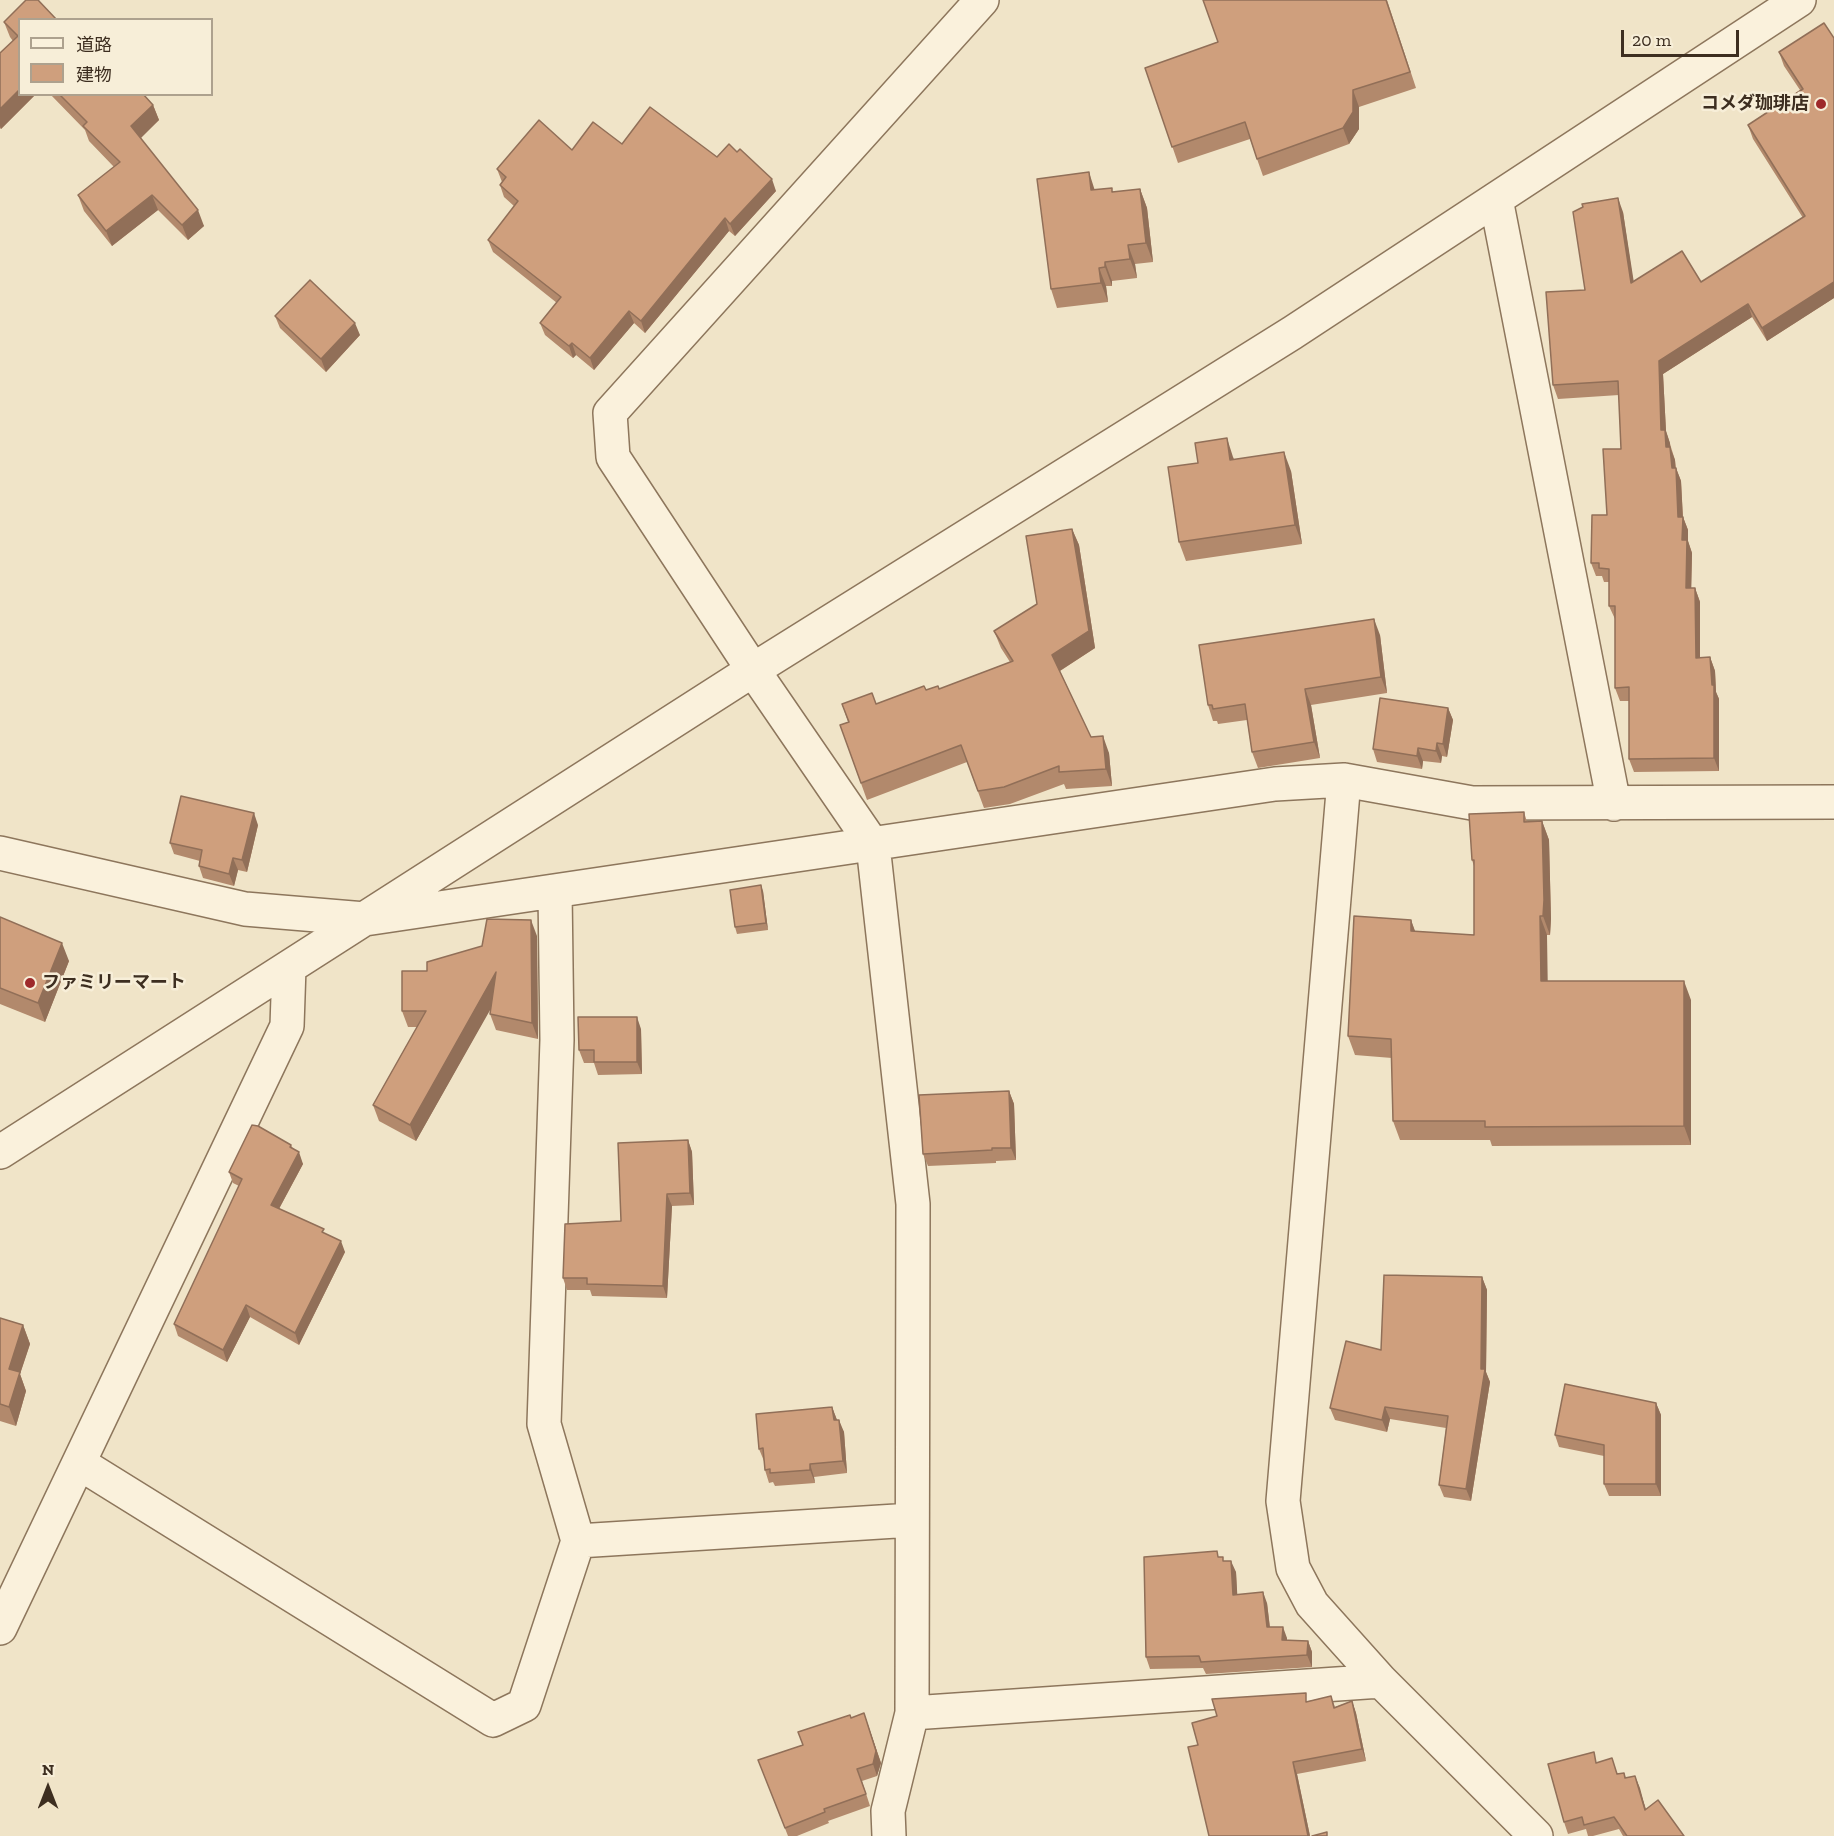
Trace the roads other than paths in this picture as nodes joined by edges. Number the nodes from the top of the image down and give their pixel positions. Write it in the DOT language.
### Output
graph roads {
  1 [pos="982,0"];
  2 [pos="1799,0"];
  3 [pos="1496,199"];
  4 [pos="753,670"];
  5 [pos="1344,780"];
  6 [pos="1834,802"];
  7 [pos="1614,804"];
  8 [pos="873,844"];
  9 [pos="0,853"];
  10 [pos="555,891"];
  11 [pos="365,919"];
  12 [pos="289,967"];
  13 [pos="0,1152"];
  14 [pos="79,1463"];
  15 [pos="912,1520"];
  16 [pos="578,1541"];
  17 [pos="0,1628"];
  18 [pos="1381,1681"];
  19 [pos="912,1713"];
  20 [pos="889,1836"];
  21 [pos="1536,1836"];
  1 -- 4 [label="street"];
  2 -- 3 [label="street"];
  3 -- 4 [label="street"];
  3 -- 7 [label="street"];
  4 -- 8 [label="street"];
  4 -- 11 [label="street"];
  5 -- 7 [label="street"];
  5 -- 8 [label="street"];
  5 -- 18 [label="street"];
  6 -- 7 [label="street"];
  8 -- 10 [label="street"];
  8 -- 15 [label="street"];
  9 -- 11 [label="street"];
  10 -- 11 [label="street"];
  10 -- 16 [label="street"];
  11 -- 12 [label="street"];
  12 -- 13 [label="street"];
  12 -- 14 [label="street"];
  14 -- 16 [label="street"];
  14 -- 17 [label="street"];
  15 -- 16 [label="street"];
  15 -- 19 [label="street"];
  18 -- 19 [label="street"];
  18 -- 21 [label="street"];
  19 -- 20 [label="street"];
}
